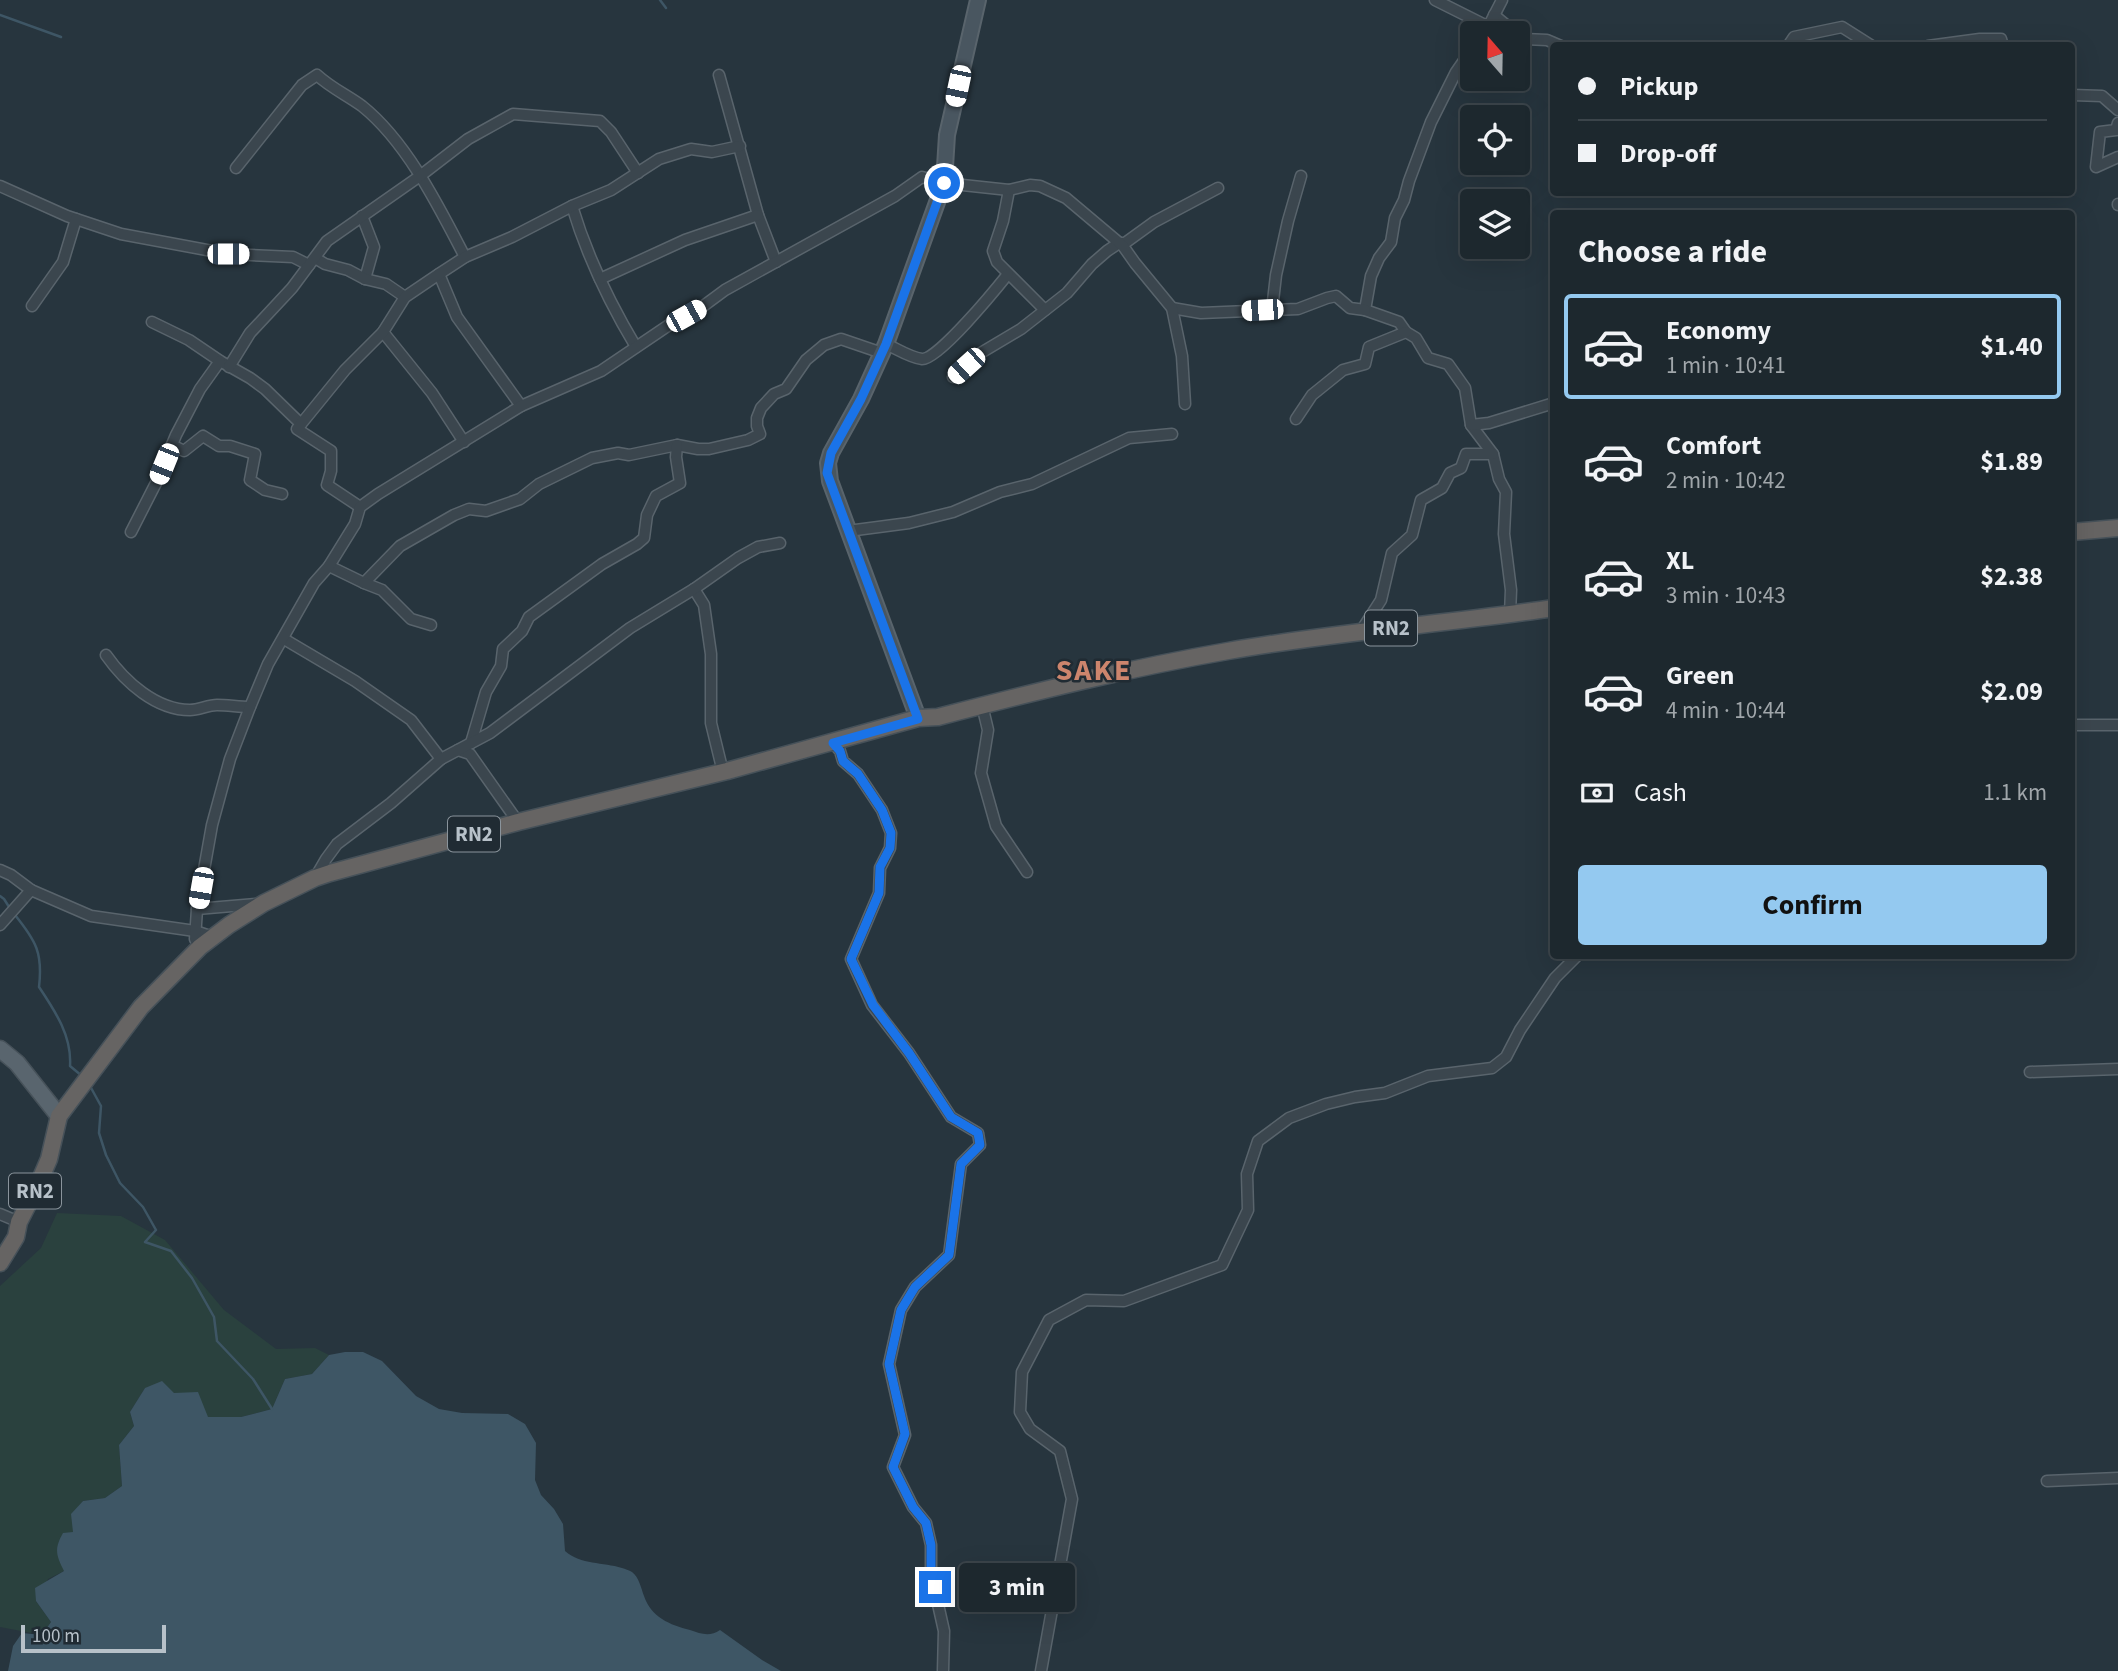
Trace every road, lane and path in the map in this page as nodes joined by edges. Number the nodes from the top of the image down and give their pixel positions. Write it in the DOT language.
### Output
graph roads {
  1 [pos="978,0"];
  2 [pos="1434,0"];
  3 [pos="1503,0"];
  4 [pos="1494,15"];
  5 [pos="1471,21"];
  6 [pos="1491,21"];
  7 [pos="1501,21"];
  8 [pos="1530,39"];
  9 [pos="1552,42"];
  10 [pos="1791,42"];
  11 [pos="1866,42"];
  12 [pos="1958,42"];
  13 [pos="2002,42"];
  14 [pos="1460,66"];
  15 [pos="719,75"];
  16 [pos="2075,95"];
  17 [pos="2118,110"];
  18 [pos="2118,123"];
  19 [pos="740,146"];
  20 [pos="2118,157"];
  21 [pos="236,167"];
  22 [pos="638,173"];
  23 [pos="420,176"];
  24 [pos="1301,176"];
  25 [pos="944,183"];
  26 [pos="0,186"];
  27 [pos="1218,188"];
  28 [pos="1009,190"];
  29 [pos="572,206"];
  30 [pos="758,215"];
  31 [pos="362,216"];
  32 [pos="76,219"];
  33 [pos="1119,243"];
  34 [pos="465,257"];
  35 [pos="312,261"];
  36 [pos="776,262"];
  37 [pos="439,274"];
  38 [pos="1008,274"];
  39 [pos="365,278"];
  40 [pos="600,279"];
  41 [pos="405,297"];
  42 [pos="32,306"];
  43 [pos="1172,307"];
  44 [pos="1045,310"];
  45 [pos="1272,310"];
  46 [pos="1365,310"];
  47 [pos="152,322"];
  48 [pos="383,332"];
  49 [pos="1406,332"];
  50 [pos="636,347"];
  51 [pos="884,349"];
  52 [pos="225,364"];
  53 [pos="953,377"];
  54 [pos="1185,404"];
  55 [pos="1550,404"];
  56 [pos="521,406"];
  57 [pos="1296,419"];
  58 [pos="301,424"];
  59 [pos="1471,425"];
  60 [pos="1172,434"];
  61 [pos="464,442"];
  62 [pos="677,444"];
  63 [pos="172,445"];
  64 [pos="1493,454"];
  65 [pos="282,494"];
  66 [pos="360,507"];
  67 [pos="2118,528"];
  68 [pos="848,530"];
  69 [pos="131,532"];
  70 [pos="2075,533"];
  71 [pos="780,543"];
  72 [pos="329,566"];
  73 [pos="364,583"];
  74 [pos="694,589"];
  75 [pos="1550,609"];
  76 [pos="1510,614"];
  77 [pos="431,625"];
  78 [pos="1361,631"];
  79 [pos="284,639"];
  80 [pos="106,655"];
  81 [pos="982,705"];
  82 [pos="250,708"];
  83 [pos="918,719"];
  84 [pos="2075,725"];
  85 [pos="2118,725"];
  86 [pos="471,743"];
  87 [pos="833,743"];
  88 [pos="458,750"];
  89 [pos="441,759"];
  90 [pos="727,771"];
  91 [pos="518,822"];
  92 [pos="0,870"];
  93 [pos="1027,872"];
  94 [pos="315,878"];
  95 [pos="31,890"];
  96 [pos="264,904"];
  97 [pos="197,909"];
  98 [pos="2,924"];
  99 [pos="203,938"];
  100 [pos="1574,959"];
  101 [pos="0,1049"];
  102 [pos="2118,1069"];
  103 [pos="2030,1072"];
  104 [pos="58,1116"];
  105 [pos="0,1214"];
  106 [pos="19,1222"];
  107 [pos="0,1263"];
  108 [pos="2118,1478"];
  109 [pos="2047,1481"];
  110 [pos="943,1671"];
  111 [pos="1041,1671"];
  1 -- 25 [label="main road"];
  2 -- 5 [label="street"];
  3 -- 4 [label="street"];
  4 -- 6 [label="street"];
  4 -- 7 [label="street"];
  8 -- 9 [label="street"];
  10 -- 11 [label="street"];
  12 -- 13 [label="street"];
  14 -- 46 [label="street"];
  15 -- 19 [label="street"];
  16 -- 17 [label="street"];
  18 -- 20 [label="street"];
  19 -- 22 [label="street"];
  19 -- 30 [label="street"];
  21 -- 23 [label="street"];
  22 -- 23 [label="street"];
  22 -- 29 [label="street"];
  23 -- 31 [label="street"];
  23 -- 34 [label="street"];
  24 -- 45 [label="street"];
  25 -- 28 [label="street"];
  25 -- 36 [label="street"];
  25 -- 51 [label="main road"];
  26 -- 32 [label="street"];
  27 -- 33 [label="street"];
  28 -- 33 [label="street"];
  28 -- 38 [label="street"];
  29 -- 34 [label="street"];
  29 -- 40 [label="street"];
  30 -- 36 [label="street"];
  30 -- 40 [label="street"];
  31 -- 35 [label="street"];
  31 -- 39 [label="street"];
  32 -- 35 [label="street"];
  32 -- 42 [label="street"];
  33 -- 43 [label="street"];
  33 -- 44 [label="street"];
  34 -- 37 [label="street"];
  35 -- 39 [label="street"];
  35 -- 52 [label="street"];
  36 -- 50 [label="street"];
  37 -- 41 [label="street"];
  37 -- 56 [label="street"];
  38 -- 44 [label="street"];
  38 -- 51 [label="street"];
  39 -- 41 [label="street"];
  40 -- 50 [label="street"];
  41 -- 48 [label="street"];
  43 -- 45 [label="street"];
  43 -- 54 [label="street"];
  44 -- 53 [label="street"];
  45 -- 46 [label="street"];
  46 -- 49 [label="street"];
  47 -- 52 [label="street"];
  48 -- 58 [label="street"];
  48 -- 61 [label="street"];
  49 -- 57 [label="street"];
  49 -- 59 [label="street"];
  50 -- 56 [label="street"];
  51 -- 62 [label="street"];
  51 -- 68 [label="main road"];
  52 -- 58 [label="street"];
  52 -- 63 [label="street"];
  55 -- 59 [label="street"];
  56 -- 61 [label="street"];
  58 -- 66 [label="street"];
  59 -- 64 [label="street"];
  60 -- 68 [label="street"];
  61 -- 66 [label="street"];
  62 -- 73 [label="street"];
  62 -- 86 [label="street"];
  63 -- 65 [label="street"];
  63 -- 69 [label="street"];
  64 -- 76 [label="street"];
  64 -- 78 [label="street"];
  66 -- 72 [label="street"];
  67 -- 70 [label="highway"];
  68 -- 83 [label="main road"];
  71 -- 74 [label="street"];
  72 -- 73 [label="street"];
  72 -- 79 [label="street"];
  73 -- 77 [label="street"];
  74 -- 86 [label="street"];
  74 -- 90 [label="street"];
  75 -- 76 [label="highway, RN2"];
  76 -- 78 [label="highway, RN2"];
  78 -- 81 [label="highway, RN2"];
  79 -- 82 [label="street"];
  79 -- 89 [label="street"];
  80 -- 82 [label="street"];
  81 -- 83 [label="highway, RN2"];
  81 -- 93 [label="street"];
  82 -- 97 [label="street"];
  83 -- 87 [label="highway, RN2"];
  84 -- 85 [label="street"];
  86 -- 88 [label="street"];
  87 -- 90 [label="highway, RN2"];
  87 -- 110 [label="street"];
  88 -- 89 [label="street"];
  88 -- 91 [label="street"];
  89 -- 94 [label="street"];
  90 -- 91 [label="highway, RN2"];
  91 -- 94 [label="highway, RN2"];
  92 -- 95 [label="street"];
  94 -- 96 [label="highway, RN2"];
  95 -- 98 [label="street"];
  95 -- 99 [label="street"];
  96 -- 97 [label="street"];
  96 -- 99 [label="highway, RN2"];
  97 -- 99 [label="street"];
  99 -- 104 [label="highway, RN2"];
  100 -- 111 [label="street"];
  101 -- 104 [label="main road"];
  102 -- 103 [label="street"];
  104 -- 106 [label="highway, RN2"];
  105 -- 106 [label="street"];
  106 -- 107 [label="highway, RN2"];
  108 -- 109 [label="street"];
}
